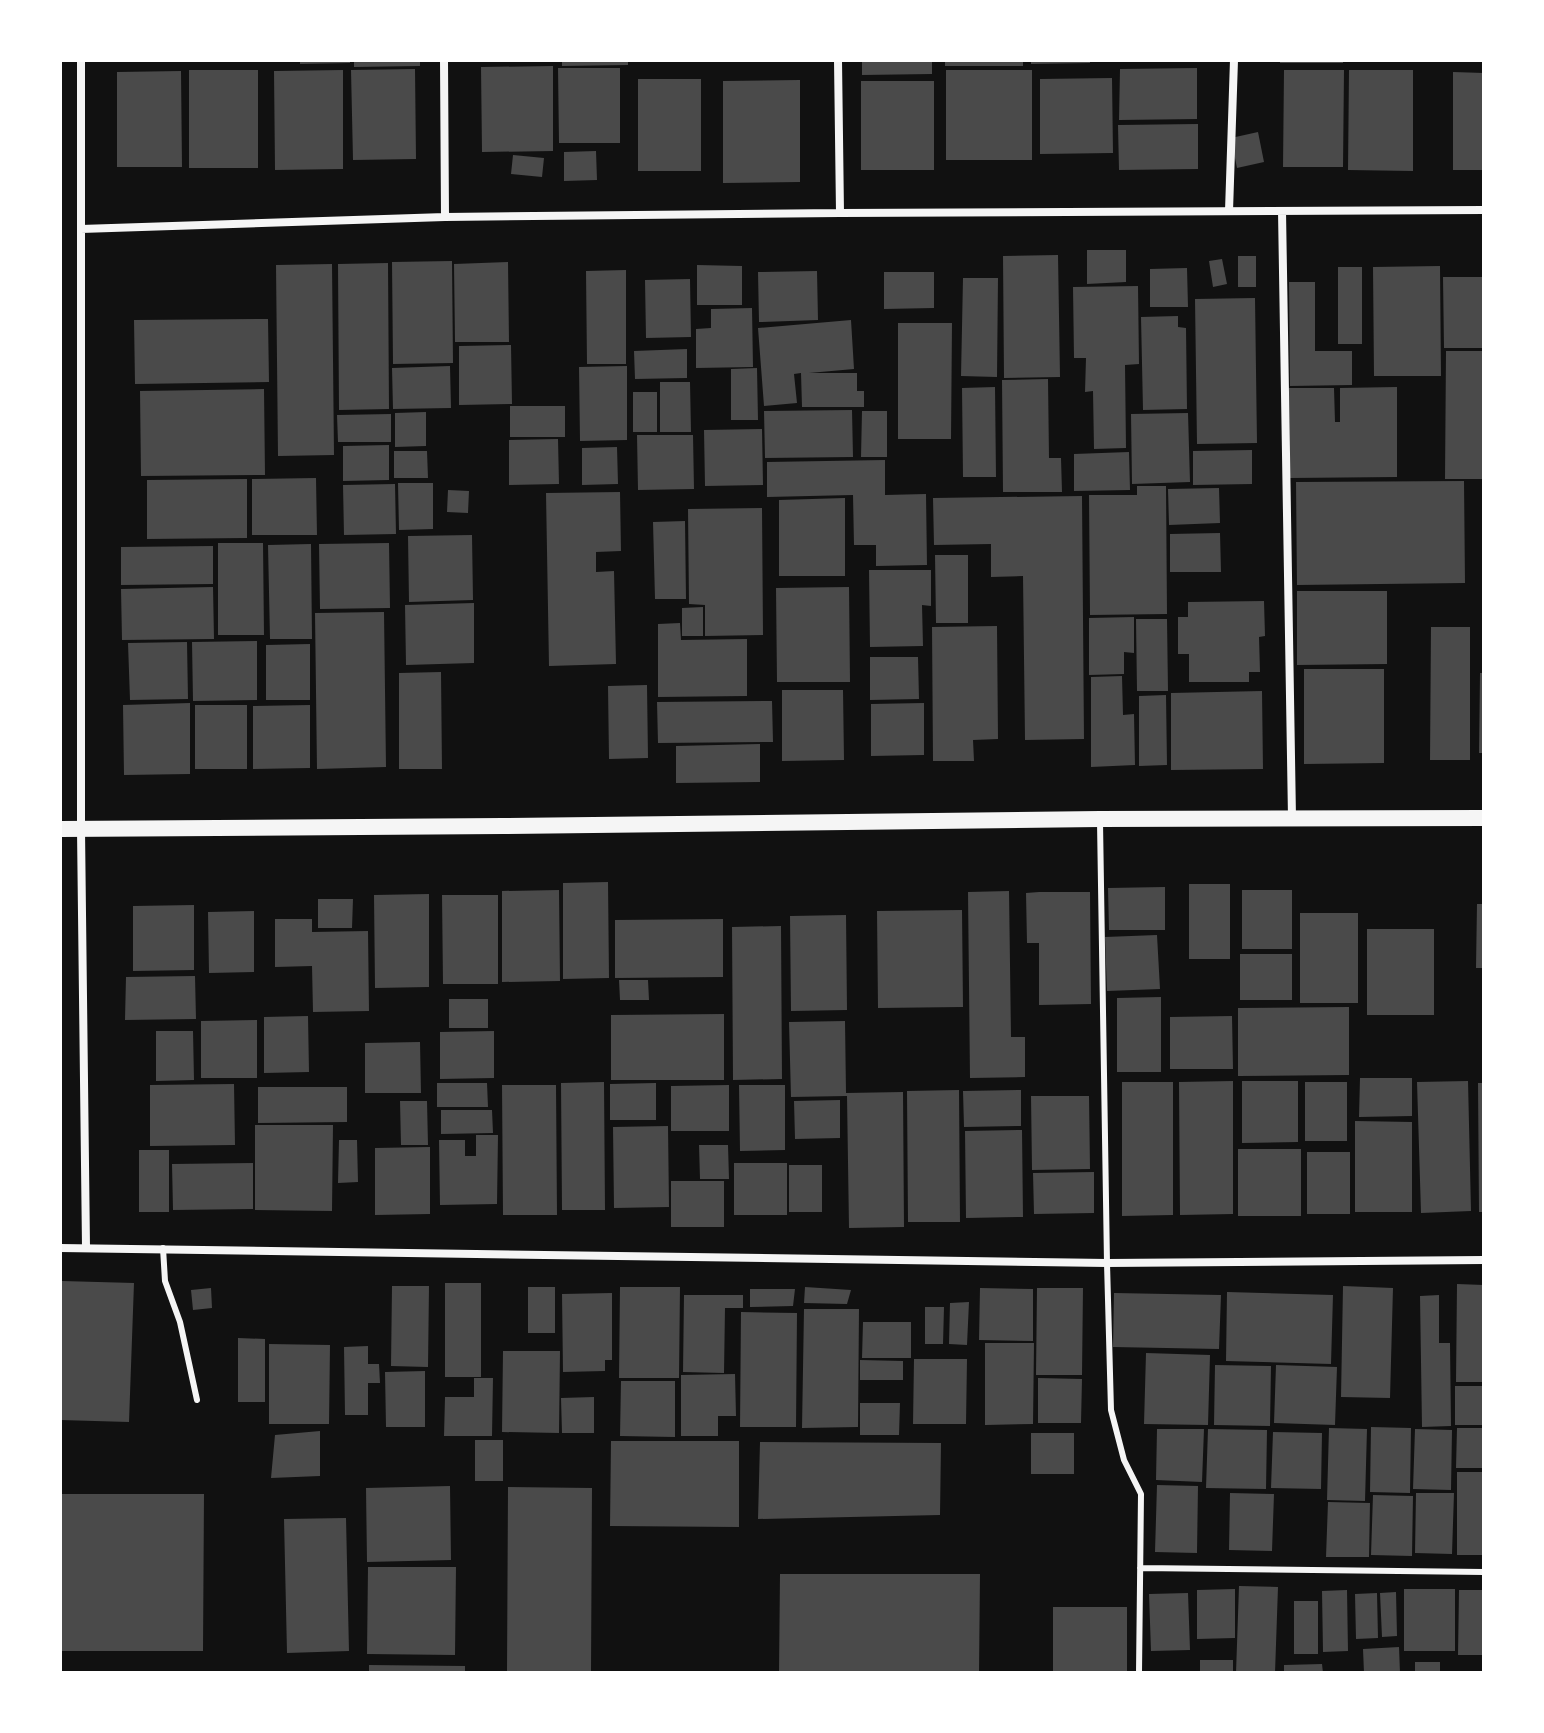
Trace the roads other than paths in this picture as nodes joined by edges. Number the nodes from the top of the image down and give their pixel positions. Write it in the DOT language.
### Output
graph roads {
  1 [pos="81,60"];
  2 [pos="444,60"];
  3 [pos="838,60"];
  4 [pos="1234,60"];
  5 [pos="1484,210"];
  6 [pos="1229,211"];
  7 [pos="1282,211"];
  8 [pos="840,213"];
  9 [pos="445,217"];
  10 [pos="81,229"];
  11 [pos="1484,818"];
  12 [pos="1100,819"];
  13 [pos="1292,819"];
  14 [pos="60,829"];
  15 [pos="81,830"];
  16 [pos="86,1247"];
  17 [pos="60,1248"];
  18 [pos="163,1248"];
  19 [pos="1484,1260"];
  20 [pos="1107,1263"];
  21 [pos="197,1400"];
  22 [pos="1140,1568"];
  23 [pos="1484,1572"];
  24 [pos="1139,1673"];
  1 -- 10 [label="street"];
  2 -- 9 [label="street"];
  3 -- 8 [label="street"];
  4 -- 6 [label="street"];
  5 -- 7 [label="street"];
  6 -- 7 [label="street"];
  6 -- 8 [label="street"];
  7 -- 13 [label="street"];
  8 -- 9 [label="street"];
  9 -- 10 [label="street"];
  10 -- 15 [label="street"];
  11 -- 13 [label="main road"];
  12 -- 13 [label="main road"];
  12 -- 15 [label="main road"];
  12 -- 20 [label="lane"];
  14 -- 15 [label="main road"];
  15 -- 16 [label="street"];
  16 -- 17 [label="street"];
  16 -- 18 [label="street"];
  18 -- 20 [label="street"];
  18 -- 21 [label="lane"];
  19 -- 20 [label="street"];
  20 -- 22 [label="lane"];
  22 -- 23 [label="lane"];
  22 -- 24 [label="lane"];
}
